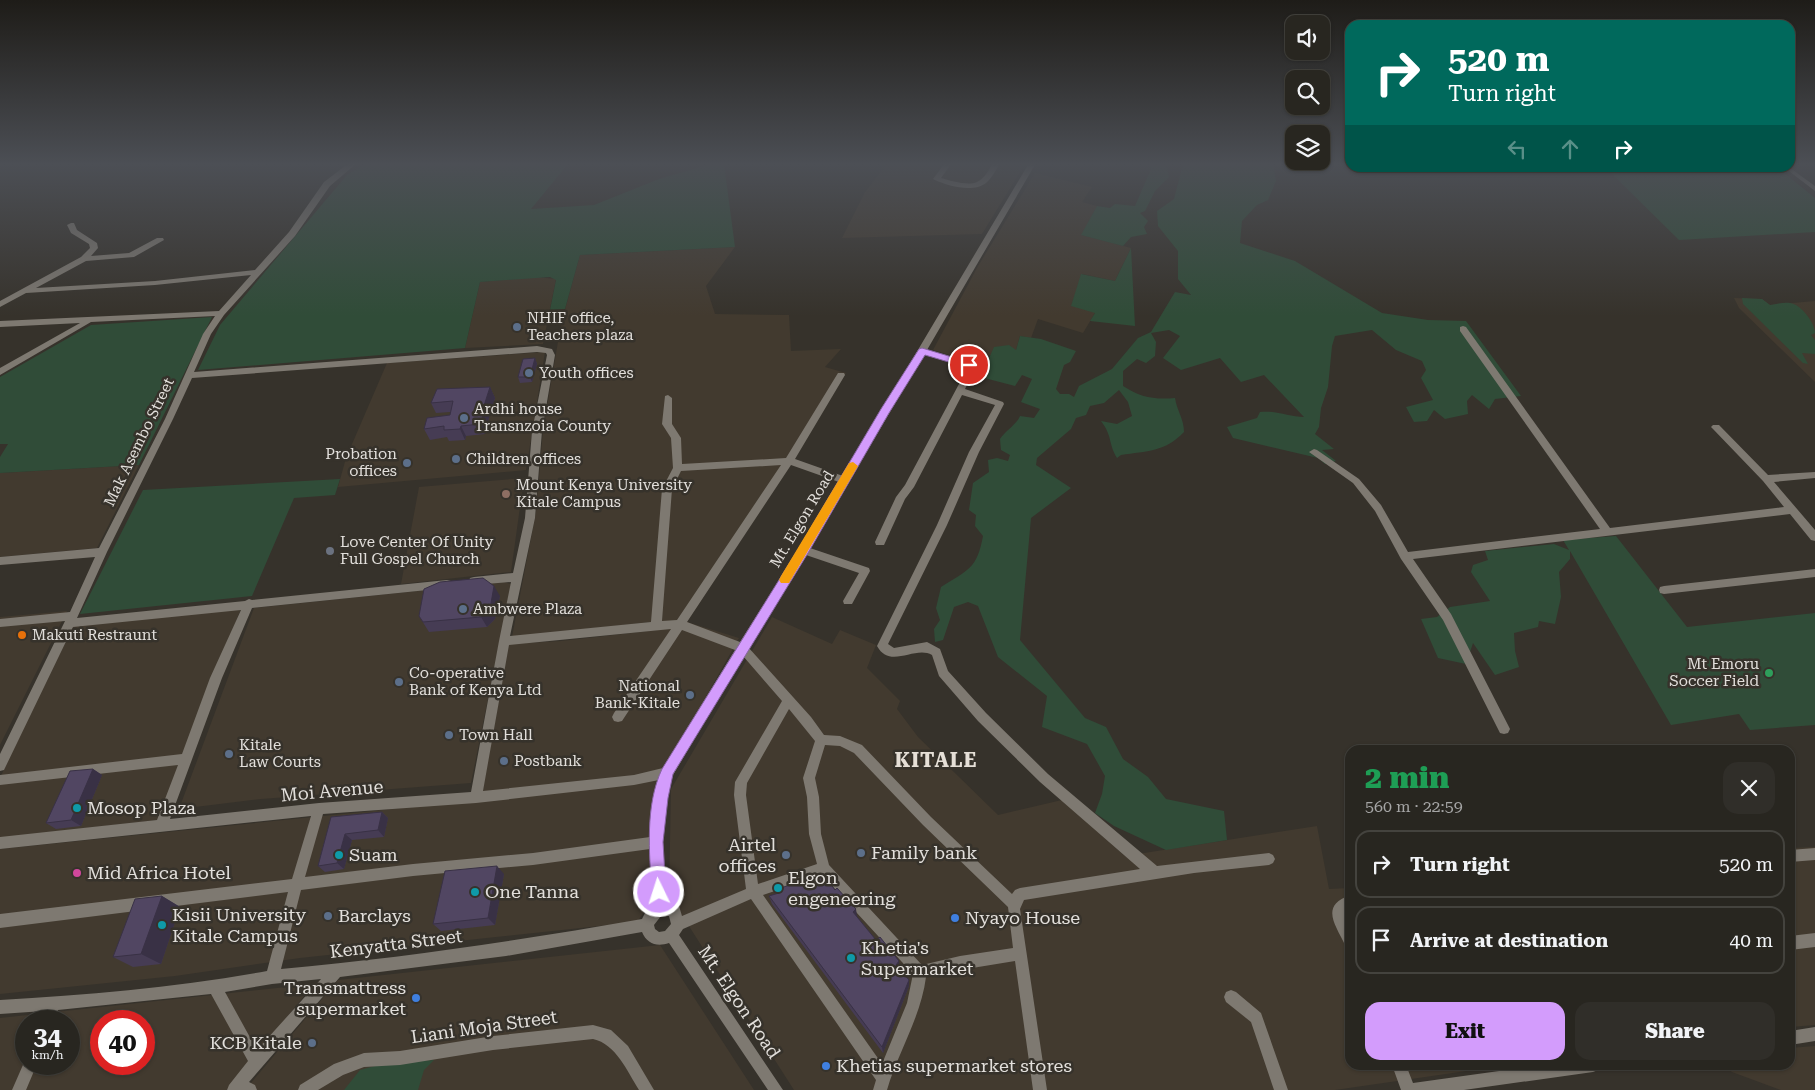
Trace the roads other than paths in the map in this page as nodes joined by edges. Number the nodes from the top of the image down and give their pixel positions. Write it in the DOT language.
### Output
graph roads {
  1 [pos="306,214"];
  2 [pos="1001,214"];
  3 [pos="71,225"];
  4 [pos="160,240"];
  5 [pos="84,259"];
  6 [pos="259,272"];
  7 [pos="23,291"];
  8 [pos="0,304"];
  9 [pos="221,312"];
  10 [pos="90,320"];
  11 [pos="0,324"];
  12 [pos="1463,329"];
  13 [pos="922,351"];
  14 [pos="0,372"];
  15 [pos="188,375"];
  16 [pos="841,375"];
  17 [pos="960,391"];
  18 [pos="668,398"];
  19 [pos="1716,427"];
  20 [pos="1314,452"];
  21 [pos="789,461"];
  22 [pos="678,468"];
  23 [pos="1815,475"];
  24 [pos="1766,479"];
  25 [pos="844,480"];
  26 [pos="1792,510"];
  27 [pos="1608,532"];
  28 [pos="1815,536"];
  29 [pos="880,542"];
  30 [pos="804,550"];
  31 [pos="102,552"];
  32 [pos="1405,556"];
  33 [pos="0,561"];
  34 [pos="1815,573"];
  35 [pos="518,578"];
  36 [pos="1664,590"];
  37 [pos="848,601"];
  38 [pos="250,603"];
  39 [pos="71,620"];
  40 [pos="0,623"];
  41 [pos="679,624"];
  42 [pos="656,625"];
  43 [pos="504,642"];
  44 [pos="742,648"];
  45 [pos="788,702"];
  46 [pos="618,717"];
  47 [pos="1504,729"];
  48 [pos="821,740"];
  49 [pos="186,759"];
  50 [pos="0,766"];
  51 [pos="667,773"];
  52 [pos="0,780"];
  53 [pos="476,797"];
  54 [pos="319,809"];
  55 [pos="161,826"];
  56 [pos="656,842"];
  57 [pos="0,843"];
  58 [pos="1815,854"];
  59 [pos="1795,856"];
  60 [pos="1269,859"];
  61 [pos="824,868"];
  62 [pos="1155,873"];
  63 [pos="296,886"];
  64 [pos="754,892"];
  65 [pos="1345,902"];
  66 [pos="1014,904"];
  67 [pos="660,909"];
  68 [pos="0,921"];
  69 [pos="647,925"];
  70 [pos="674,929"];
  71 [pos="1345,929"];
  72 [pos="1815,940"];
  73 [pos="1795,942"];
  74 [pos="1020,954"];
  75 [pos="337,972"];
  76 [pos="920,972"];
  77 [pos="272,977"];
  78 [pos="215,987"];
  79 [pos="1232,997"];
  80 [pos="54,1004"];
  81 [pos="0,1007"];
  82 [pos="52,1010"];
  83 [pos="1815,1034"];
  84 [pos="1795,1037"];
  85 [pos="256,1062"];
  86 [pos="1401,1070"];
  87 [pos="1557,1070"];
  88 [pos="25,1075"];
  89 [pos="881,1084"];
  90 [pos="241,1088"];
  91 [pos="19,1090"];
  92 [pos="305,1090"];
  93 [pos="647,1090"];
  94 [pos="776,1090"];
  95 [pos="1040,1090"];
  96 [pos="1281,1090"];
  97 [pos="1408,1090"];
  98 [pos="1412,1090"];
  1 -- 6 [label="street, Mak Asembo Street"];
  2 -- 13 [label="street, Mt. Elgon Road"];
  3 -- 5 [label="street"];
  4 -- 5 [label="street"];
  5 -- 7 [label="street"];
  6 -- 7 [label="street"];
  6 -- 9 [label="street, Mak Asembo Street"];
  7 -- 8 [label="street"];
  9 -- 10 [label="street"];
  9 -- 15 [label="street, Mak Asembo Street"];
  10 -- 11 [label="street"];
  10 -- 14 [label="street"];
  12 -- 27 [label="street"];
  13 -- 17 [label="street"];
  13 -- 25 [label="street, Mt. Elgon Road"];
  15 -- 31 [label="street, Mak Asembo Street"];
  15 -- 35 [label="street"];
  16 -- 21 [label="street"];
  17 -- 29 [label="street"];
  17 -- 62 [label="street"];
  18 -- 22 [label="street"];
  19 -- 24 [label="street"];
  20 -- 32 [label="street"];
  21 -- 22 [label="street"];
  21 -- 25 [label="street"];
  21 -- 41 [label="street"];
  22 -- 42 [label="street"];
  23 -- 24 [label="street"];
  24 -- 26 [label="street"];
  25 -- 30 [label="street, Mt. Elgon Road"];
  26 -- 27 [label="street"];
  26 -- 28 [label="street"];
  27 -- 32 [label="street"];
  30 -- 37 [label="street"];
  30 -- 44 [label="street, Mt. Elgon Road"];
  31 -- 33 [label="street"];
  31 -- 39 [label="street, Mak Asembo Street"];
  32 -- 47 [label="street"];
  34 -- 36 [label="street"];
  35 -- 38 [label="street"];
  35 -- 43 [label="street"];
  38 -- 39 [label="street"];
  38 -- 49 [label="street"];
  39 -- 40 [label="street"];
  39 -- 50 [label="street, Mak Asembo Street"];
  41 -- 42 [label="street"];
  41 -- 44 [label="street"];
  41 -- 46 [label="street"];
  42 -- 43 [label="street"];
  43 -- 53 [label="street"];
  44 -- 45 [label="street"];
  44 -- 51 [label="street, Mt. Elgon Road"];
  45 -- 48 [label="street"];
  45 -- 64 [label="street"];
  48 -- 61 [label="street"];
  48 -- 66 [label="street"];
  49 -- 52 [label="street"];
  49 -- 55 [label="street"];
  51 -- 53 [label="street, Moi Avenue"];
  51 -- 56 [label="street, Mt. Elgon Road"];
  53 -- 54 [label="street, Moi Avenue"];
  54 -- 55 [label="street, Moi Avenue"];
  54 -- 63 [label="street"];
  55 -- 57 [label="street, Moi Avenue"];
  56 -- 63 [label="street"];
  56 -- 67 [label="street, Mt. Elgon Road"];
  58 -- 59 [label="street"];
  60 -- 62 [label="street"];
  61 -- 64 [label="street"];
  61 -- 76 [label="street"];
  62 -- 66 [label="street"];
  63 -- 68 [label="street"];
  63 -- 77 [label="street"];
  64 -- 70 [label="street"];
  64 -- 89 [label="street"];
  65 -- 71 [label="street"];
  66 -- 74 [label="street"];
  67 -- 69 [label="street"];
  67 -- 70 [label="street"];
  69 -- 70 [label="street"];
  69 -- 75 [label="street, Kenyatta Street"];
  70 -- 94 [label="street, Mt. Elgon Road"];
  72 -- 73 [label="street"];
  74 -- 76 [label="street"];
  74 -- 95 [label="street"];
  75 -- 77 [label="street, Kenyatta Street"];
  75 -- 85 [label="street"];
  76 -- 89 [label="street"];
  77 -- 78 [label="street, Kenyatta Street"];
  78 -- 80 [label="street, Kenyatta Street"];
  78 -- 85 [label="street"];
  79 -- 96 [label="street"];
  80 -- 81 [label="street, Kenyatta Street"];
  80 -- 82 [label="street"];
  83 -- 84 [label="street"];
  85 -- 90 [label="street"];
  86 -- 97 [label="street"];
  87 -- 98 [label="street"];
  88 -- 91 [label="street"];
  92 -- 93 [label="street, Liani Moja Street"];
}
